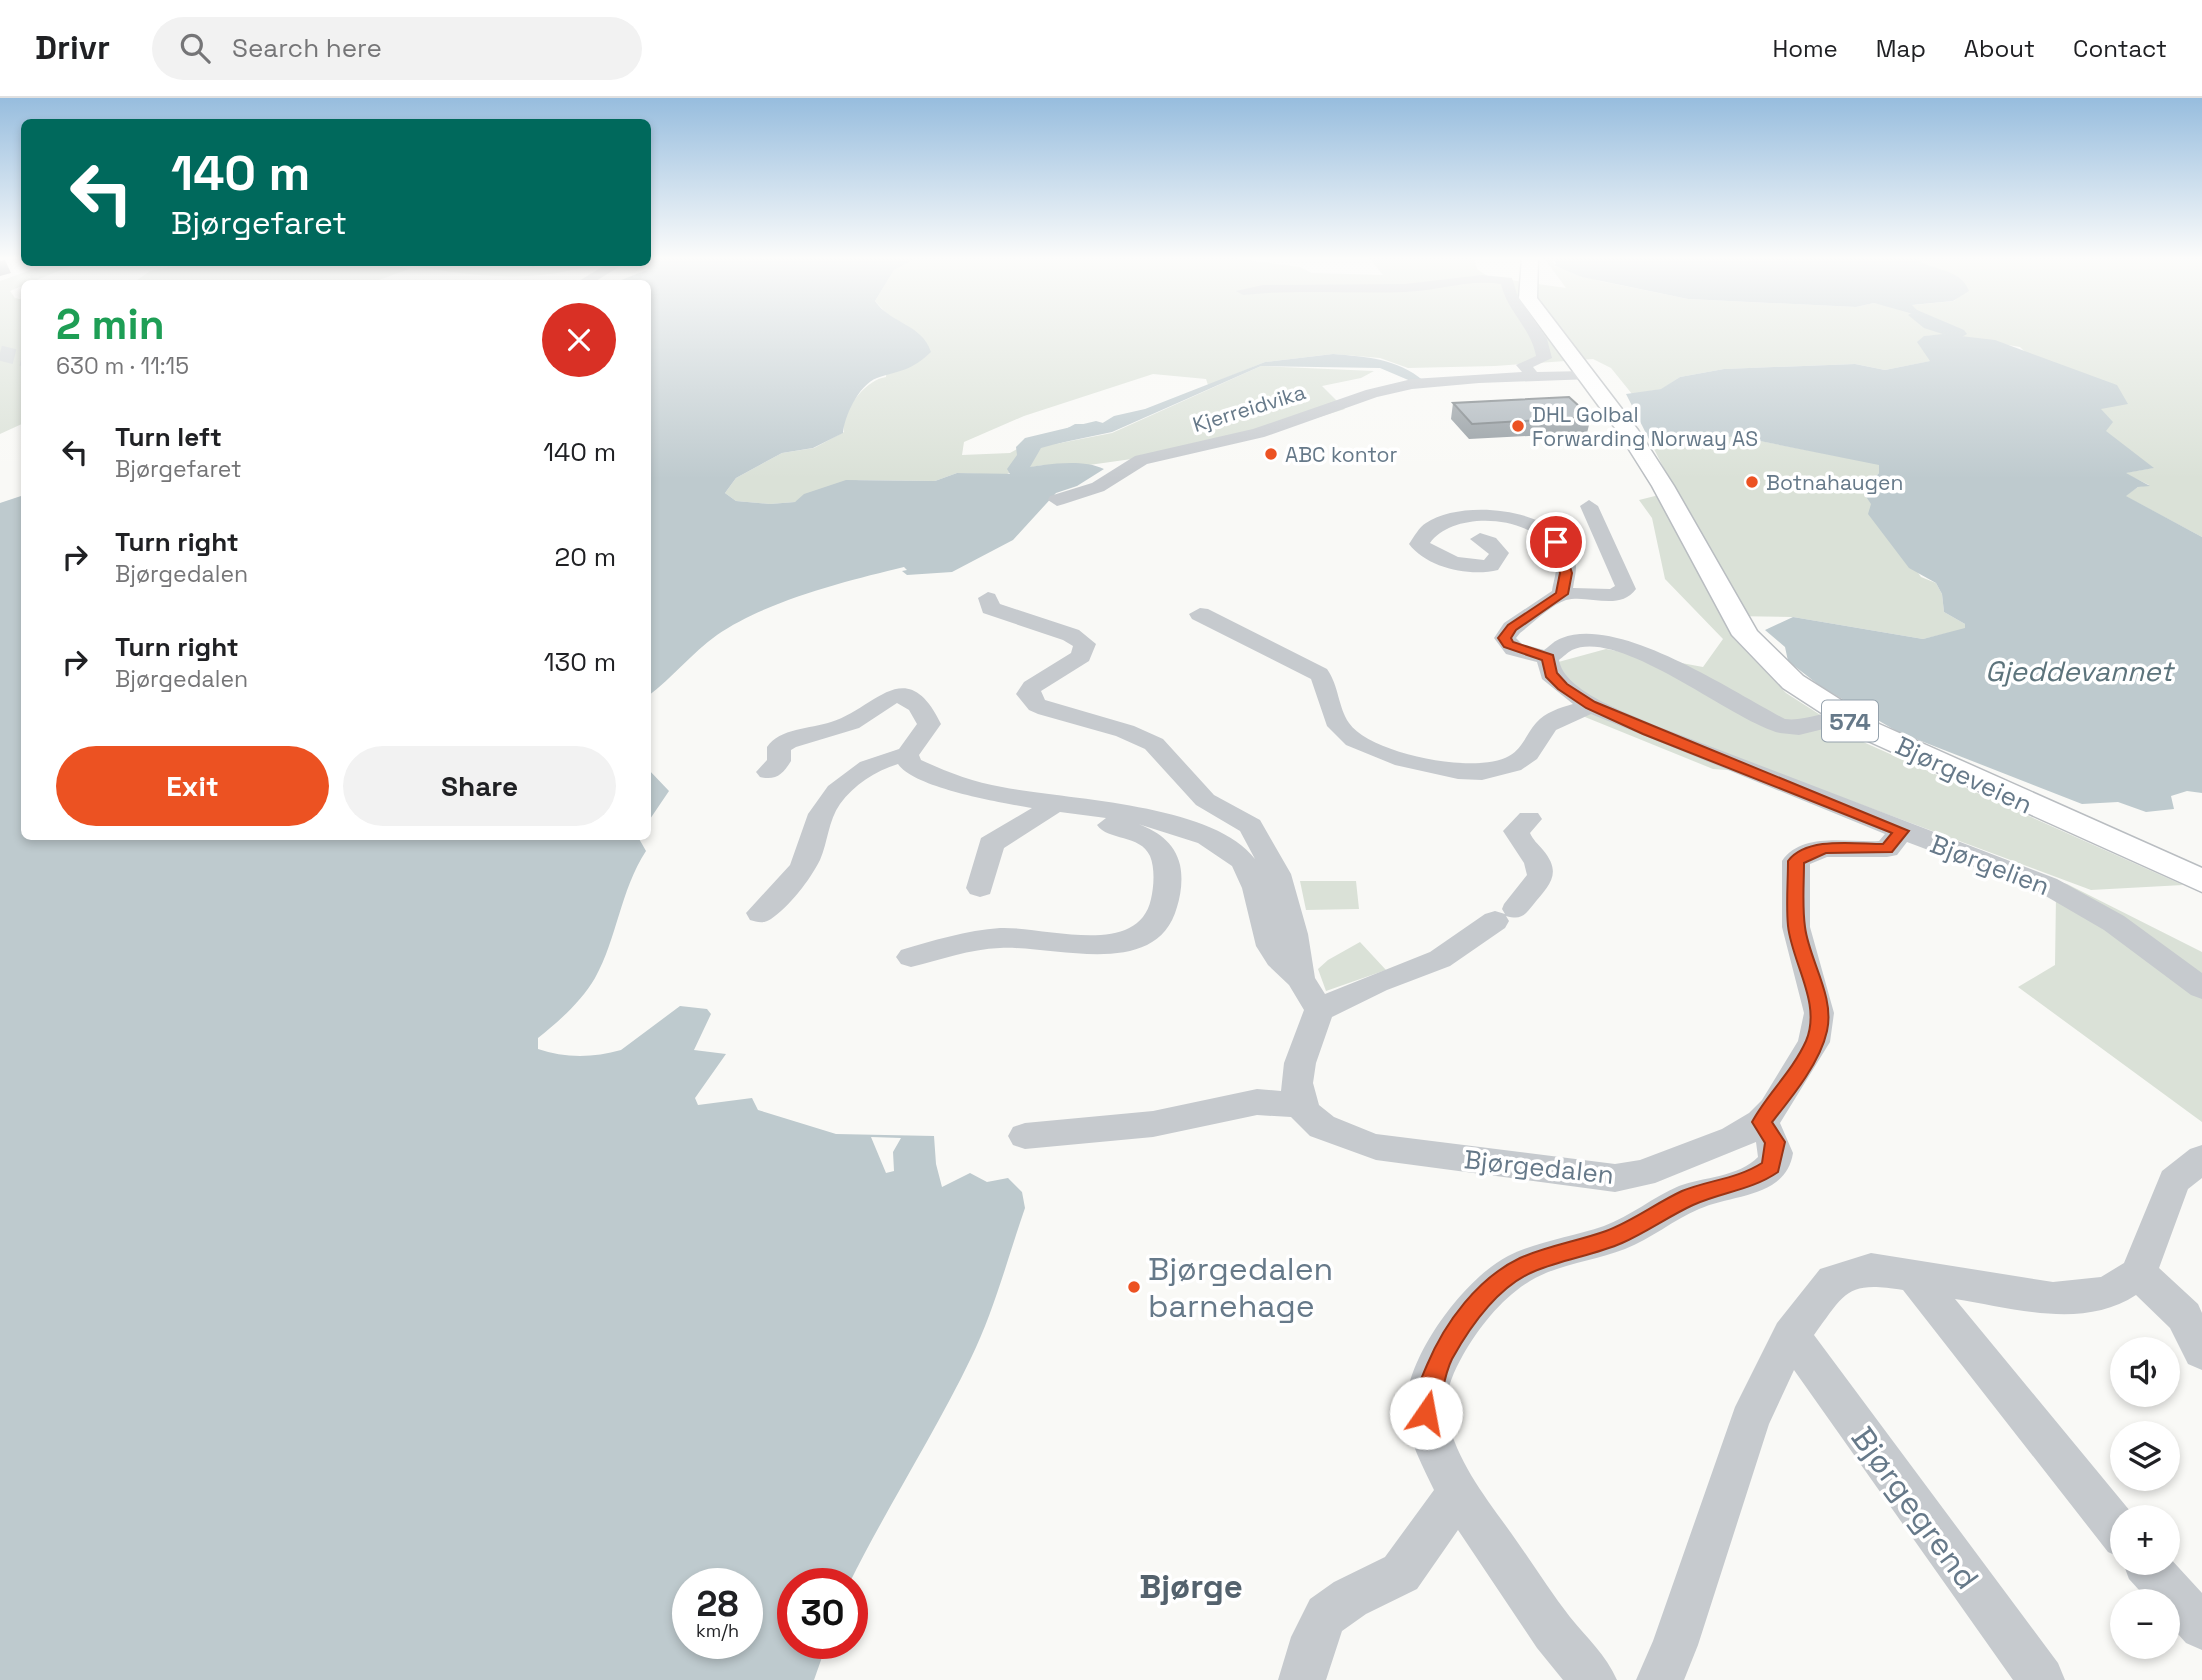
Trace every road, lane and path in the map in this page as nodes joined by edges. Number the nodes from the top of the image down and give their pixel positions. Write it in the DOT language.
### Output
graph roads {
  1 [pos="1534,332"];
  2 [pos="1553,332"];
  3 [pos="1534,377"];
  4 [pos="1578,377"];
  5 [pos="1057,500"];
  6 [pos="1589,506"];
  7 [pos="1480,539"];
  8 [pos="1562,594"];
  9 [pos="988,598"];
  10 [pos="1200,614"];
  11 [pos="1548,657"];
  12 [pos="1591,705"];
  13 [pos="1837,713"];
  14 [pos="907,755"];
  15 [pos="769,772"];
  16 [pos="1054,802"];
  17 [pos="1085,806"];
  18 [pos="1529,820"];
  19 [pos="1902,831"];
  20 [pos="2194,879"];
  21 [pos="980,888"];
  22 [pos="760,913"];
  23 [pos="911,957"];
  24 [pos="1300,978"];
  25 [pos="2202,988"];
  26 [pos="1319,1010"];
  27 [pos="1299,1105"];
  28 [pos="1761,1122"];
  29 [pos="1025,1136"];
  30 [pos="2202,1159"];
  31 [pos="2138,1273"];
  32 [pos="1914,1276"];
  33 [pos="1791,1335"];
  34 [pos="2202,1352"];
  35 [pos="1458,1493"];
  36 [pos="2110,1521"];
  37 [pos="2156,1575"];
  38 [pos="2202,1627"];
  39 [pos="1302,1680"];
  40 [pos="1593,1680"];
  41 [pos="1660,1680"];
  42 [pos="2040,1680"];
  1 -- 3 [label="street"];
  2 -- 4 [label="main road, Bjørgeveien / 574"];
  3 -- 4 [label="street, Kjerreidvika"];
  3 -- 5 [label="street, Kjerreidvika"];
  4 -- 13 [label="main road, Bjørgeveien / 574"];
  6 -- 8 [label="street"];
  7 -- 8 [label="street"];
  8 -- 11 [label="street"];
  9 -- 24 [label="street"];
  10 -- 12 [label="street"];
  11 -- 12 [label="street, Bjørgelien"];
  11 -- 13 [label="street"];
  12 -- 19 [label="street, Bjørgelien"];
  13 -- 20 [label="main road, Bjørgeveien / 574"];
  14 -- 15 [label="street"];
  14 -- 16 [label="street"];
  14 -- 22 [label="street"];
  16 -- 17 [label="street"];
  16 -- 21 [label="street"];
  17 -- 23 [label="street"];
  17 -- 24 [label="street"];
  18 -- 26 [label="street"];
  19 -- 25 [label="street, Bjørgelien"];
  19 -- 28 [label="street, Bjørgedalen"];
  24 -- 26 [label="street"];
  26 -- 27 [label="street"];
  27 -- 28 [label="street, Bjørgedalen"];
  27 -- 29 [label="street"];
  28 -- 35 [label="street"];
  30 -- 31 [label="street"];
  31 -- 32 [label="street"];
  31 -- 34 [label="street"];
  32 -- 33 [label="street"];
  32 -- 36 [label="street"];
  33 -- 41 [label="street"];
  33 -- 42 [label="street, Bjørgegrend"];
  35 -- 39 [label="street"];
  35 -- 40 [label="street"];
  37 -- 38 [label="street"];
}
